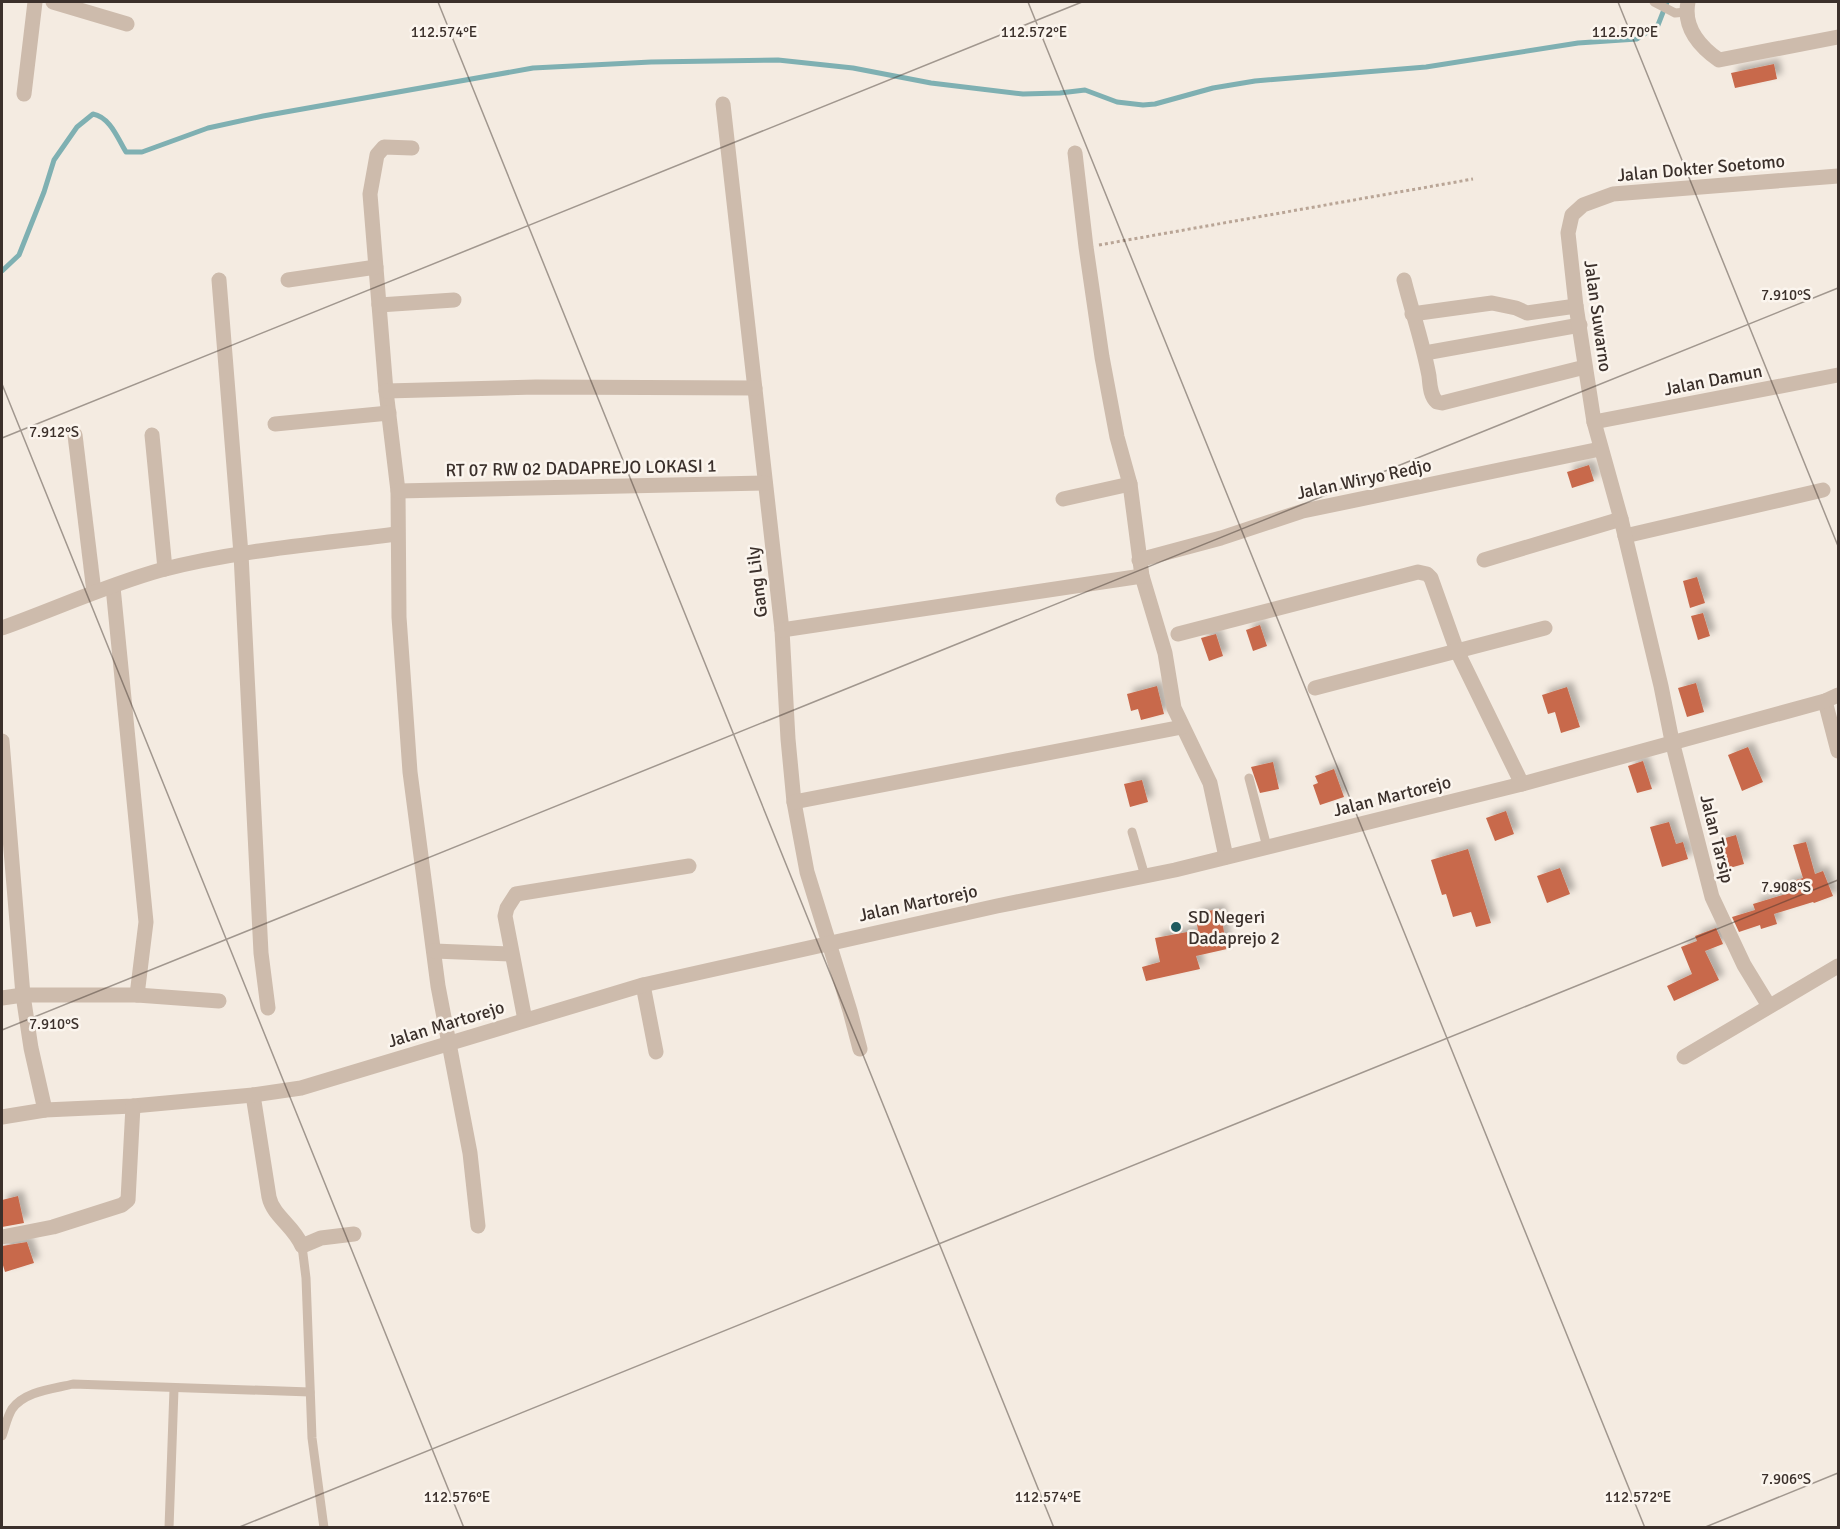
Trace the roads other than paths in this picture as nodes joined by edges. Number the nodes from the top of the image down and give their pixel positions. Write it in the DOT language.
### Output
graph roads {
  1 [pos="35,2"];
  2 [pos="53,2"];
  3 [pos="1656,3"];
  4 [pos="1683,9"];
  5 [pos="127,24"];
  6 [pos="1839,37"];
  7 [pos="24,94"];
  8 [pos="723,104"];
  9 [pos="411,148"];
  10 [pos="1076,153"];
  11 [pos="1839,176"];
  12 [pos="1572,215"];
  13 [pos="376,267"];
  14 [pos="219,280"];
  15 [pos="288,280"];
  16 [pos="1404,280"];
  17 [pos="454,300"];
  18 [pos="379,305"];
  19 [pos="1576,306"];
  20 [pos="1412,314"];
  21 [pos="1580,325"];
  22 [pos="1425,353"];
  23 [pos="1585,366"];
  24 [pos="1839,375"];
  25 [pos="755,388"];
  26 [pos="386,391"];
  27 [pos="389,413"];
  28 [pos="1594,423"];
  29 [pos="275,424"];
  30 [pos="75,435"];
  31 [pos="152,435"];
  32 [pos="1600,449"];
  33 [pos="765,483"];
  34 [pos="1130,483"];
  35 [pos="1823,490"];
  36 [pos="398,491"];
  37 [pos="1063,500"];
  38 [pos="1621,519"];
  39 [pos="397,534"];
  40 [pos="1625,536"];
  41 [pos="241,554"];
  42 [pos="1138,560"];
  43 [pos="1484,560"];
  44 [pos="165,569"];
  45 [pos="1142,576"];
  46 [pos="113,587"];
  47 [pos="94,592"];
  48 [pos="2,628"];
  49 [pos="1545,628"];
  50 [pos="782,630"];
  51 [pos="1178,634"];
  52 [pos="1457,651"];
  53 [pos="1315,688"];
  54 [pos="1832,698"];
  55 [pos="1182,727"];
  56 [pos="2,741"];
  57 [pos="1672,741"];
  58 [pos="1839,751"];
  59 [pos="1249,778"];
  60 [pos="1522,784"];
  61 [pos="794,801"];
  62 [pos="1132,832"];
  63 [pos="1268,847"];
  64 [pos="1226,857"];
  65 [pos="689,866"];
  66 [pos="1145,876"];
  67 [pos="828,942"];
  68 [pos="434,951"];
  69 [pos="511,954"];
  70 [pos="1839,966"];
  71 [pos="643,985"];
  72 [pos="23,995"];
  73 [pos="137,995"];
  74 [pos="2,998"];
  75 [pos="219,1001"];
  76 [pos="1769,1006"];
  77 [pos="268,1008"];
  78 [pos="525,1020"];
  79 [pos="447,1043"];
  80 [pos="860,1049"];
  81 [pos="656,1052"];
  82 [pos="1684,1057"];
  83 [pos="253,1095"];
  84 [pos="133,1106"];
  85 [pos="45,1110"];
  86 [pos="2,1117"];
  87 [pos="478,1226"];
  88 [pos="354,1234"];
  89 [pos="2,1237"];
  90 [pos="302,1246"];
  91 [pos="174,1389"];
  92 [pos="309,1392"];
  93 [pos="2,1436"];
  94 [pos="169,1527"];
  95 [pos="324,1527"];
  1 -- 7 [label="street"];
  2 -- 5 [label="street"];
  3 -- 4 [label="lane"];
  4 -- 6 [label="street"];
  8 -- 25 [label="street, Gang Lily"];
  9 -- 13 [label="street"];
  10 -- 34 [label="street"];
  11 -- 12 [label="street, Jalan Dokter Soetomo"];
  12 -- 19 [label="street, Jalan Suwarno"];
  13 -- 15 [label="street"];
  13 -- 18 [label="street"];
  14 -- 41 [label="street"];
  16 -- 20 [label="street"];
  17 -- 18 [label="street"];
  18 -- 26 [label="street"];
  19 -- 20 [label="street"];
  19 -- 21 [label="street, Jalan Suwarno"];
  20 -- 22 [label="street"];
  21 -- 22 [label="street"];
  21 -- 23 [label="street, Jalan Suwarno"];
  22 -- 23 [label="street"];
  23 -- 28 [label="street, Jalan Suwarno"];
  24 -- 28 [label="street, Jalan Damun"];
  25 -- 26 [label="street"];
  25 -- 33 [label="street, Gang Lily"];
  26 -- 27 [label="street"];
  27 -- 29 [label="street"];
  27 -- 36 [label="street"];
  28 -- 32 [label="street, Jalan Suwarno"];
  30 -- 47 [label="street"];
  31 -- 44 [label="street"];
  32 -- 38 [label="street, Jalan Suwarno"];
  32 -- 42 [label="street, Jalan Wiryo Redjo"];
  33 -- 36 [label="street, RT 07 RW 02 DADAPREJO LOKASI 1"];
  33 -- 50 [label="street, Gang Lily"];
  34 -- 37 [label="street"];
  34 -- 42 [label="street"];
  35 -- 40 [label="street"];
  36 -- 39 [label="street"];
  38 -- 40 [label="street, Jalan Suwarno"];
  38 -- 43 [label="street"];
  39 -- 41 [label="street"];
  39 -- 68 [label="street"];
  40 -- 57 [label="street, Jalan Tarsip"];
  41 -- 44 [label="street"];
  41 -- 77 [label="street"];
  42 -- 45 [label="street"];
  44 -- 46 [label="street"];
  45 -- 50 [label="street"];
  45 -- 55 [label="street"];
  46 -- 47 [label="street"];
  46 -- 73 [label="street"];
  47 -- 48 [label="street"];
  49 -- 52 [label="street"];
  50 -- 61 [label="street, Gang Lily"];
  51 -- 52 [label="street"];
  52 -- 53 [label="street"];
  52 -- 60 [label="street"];
  54 -- 57 [label="street, Jalan Martorejo"];
  54 -- 58 [label="street"];
  55 -- 61 [label="street"];
  55 -- 64 [label="street"];
  56 -- 72 [label="street"];
  57 -- 60 [label="street, Jalan Martorejo"];
  57 -- 76 [label="street, Jalan Tarsip"];
  59 -- 63 [label="lane"];
  60 -- 63 [label="street, Jalan Martorejo"];
  61 -- 67 [label="street, Gang Lily"];
  62 -- 66 [label="lane"];
  63 -- 64 [label="street, Jalan Martorejo"];
  64 -- 66 [label="street, Jalan Martorejo"];
  65 -- 69 [label="street"];
  66 -- 67 [label="street, Jalan Martorejo"];
  67 -- 71 [label="street, Jalan Martorejo"];
  67 -- 80 [label="street, Gang Lily"];
  68 -- 69 [label="street"];
  68 -- 79 [label="street"];
  69 -- 78 [label="street"];
  70 -- 76 [label="street"];
  71 -- 78 [label="street, Jalan Martorejo"];
  71 -- 81 [label="street"];
  72 -- 73 [label="street"];
  72 -- 74 [label="street"];
  72 -- 85 [label="street"];
  73 -- 75 [label="street"];
  76 -- 82 [label="street"];
  78 -- 79 [label="street, Jalan Martorejo"];
  79 -- 83 [label="street, Jalan Martorejo"];
  79 -- 87 [label="street"];
  83 -- 84 [label="street, Jalan Martorejo"];
  83 -- 90 [label="street"];
  84 -- 85 [label="street, Jalan Martorejo"];
  84 -- 89 [label="street"];
  85 -- 86 [label="street, Jalan Martorejo"];
  88 -- 90 [label="street"];
  90 -- 92 [label="lane"];
  91 -- 92 [label="lane"];
  91 -- 93 [label="lane"];
  91 -- 94 [label="lane"];
  92 -- 95 [label="lane"];
}
